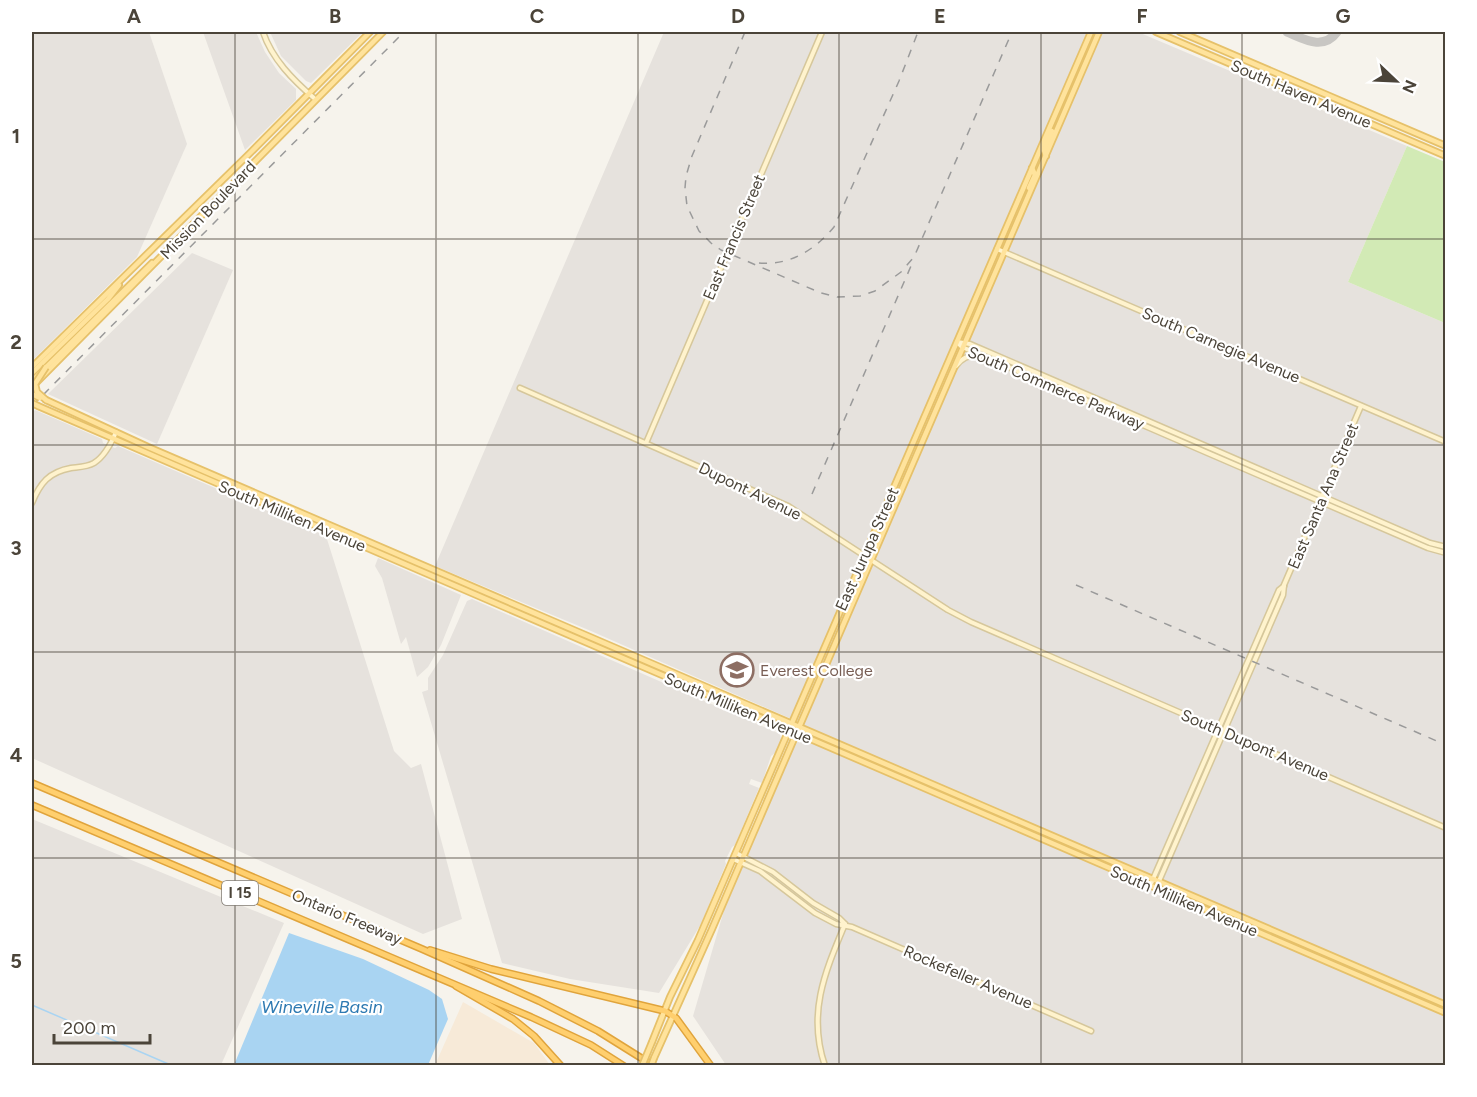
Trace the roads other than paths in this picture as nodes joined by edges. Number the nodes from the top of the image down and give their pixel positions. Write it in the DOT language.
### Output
graph roads {
  1 [pos="263,32"];
  2 [pos="370,32"];
  3 [pos="383,32"];
  4 [pos="822,32"];
  5 [pos="1091,32"];
  6 [pos="1099,32"];
  7 [pos="1156,32"];
  8 [pos="1180,32"];
  9 [pos="1186,33"];
  10 [pos="308,93"];
  11 [pos="315,99"];
  12 [pos="1055,117"];
  13 [pos="1446,146"];
  14 [pos="1046,156"];
  15 [pos="1446,156"];
  16 [pos="1032,168"];
  17 [pos="238,179"];
  18 [pos="1025,205"];
  19 [pos="997,249"];
  20 [pos="1005,252"];
  21 [pos="132,269"];
  22 [pos="957,342"];
  23 [pos="964,345"];
  24 [pos="984,357"];
  25 [pos="45,364"];
  26 [pos="32,368"];
  27 [pos="953,369"];
  28 [pos="32,373"];
  29 [pos="32,381"];
  30 [pos="32,387"];
  31 [pos="520,388"];
  32 [pos="32,394"];
  33 [pos="45,400"];
  34 [pos="32,403"];
  35 [pos="1361,406"];
  36 [pos="116,432"];
  37 [pos="113,439"];
  38 [pos="1446,442"];
  39 [pos="646,443"];
  40 [pos="1322,496"];
  41 [pos="272,500"];
  42 [pos="1320,502"];
  43 [pos="32,503"];
  44 [pos="269,506"];
  45 [pos="1446,547"];
  46 [pos="1446,553"];
  47 [pos="865,555"];
  48 [pos="871,560"];
  49 [pos="1284,585"];
  50 [pos="1065,663"];
  51 [pos="791,722"];
  52 [pos="799,726"];
  53 [pos="788,730"];
  54 [pos="1218,730"];
  55 [pos="1224,732"];
  56 [pos="796,733"];
  57 [pos="32,783"];
  58 [pos="32,805"];
  59 [pos="1446,828"];
  60 [pos="736,854"];
  61 [pos="743,856"];
  62 [pos="733,859"];
  63 [pos="740,862"];
  64 [pos="1153,879"];
  65 [pos="1159,882"];
  66 [pos="1150,886"];
  67 [pos="1156,888"];
  68 [pos="845,924"];
  69 [pos="422,949"];
  70 [pos="448,980"];
  71 [pos="1446,1005"];
  72 [pos="665,1011"];
  73 [pos="1446,1013"];
  74 [pos="672,1015"];
  75 [pos="1091,1031"];
  76 [pos="561,1065"];
  77 [pos="624,1065"];
  78 [pos="642,1065"];
  79 [pos="652,1065"];
  80 [pos="711,1065"];
  81 [pos="825,1065"];
  1 -- 10 [label="street"];
  2 -- 10 [label="main road, Mission Boulevard"];
  3 -- 11 [label="main road, Mission Boulevard"];
  4 -- 39 [label="street, East Francis Street"];
  5 -- 12 [label="main road, East Jurupa Street"];
  6 -- 14 [label="main road, East Jurupa Street"];
  7 -- 15 [label="main road, South Haven Avenue"];
  8 -- 9 [label="main road, South Haven Avenue"];
  9 -- 13 [label="main road, South Haven Avenue"];
  10 -- 11 [label="street"];
  10 -- 21 [label="main road, Mission Boulevard"];
  11 -- 17 [label="main road, Mission Boulevard"];
  12 -- 14 [label="main road"];
  12 -- 16 [label="main road, East Jurupa Street"];
  14 -- 18 [label="main road, East Jurupa Street"];
  16 -- 18 [label="main road"];
  16 -- 19 [label="main road, East Jurupa Street"];
  17 -- 25 [label="main road"];
  17 -- 30 [label="main road, Mission Boulevard"];
  18 -- 20 [label="main road, East Jurupa Street"];
  19 -- 20 [label="street, South Carnegie Avenue"];
  19 -- 22 [label="main road, East Jurupa Street"];
  20 -- 23 [label="main road, East Jurupa Street"];
  20 -- 35 [label="street, South Carnegie Avenue"];
  21 -- 25 [label="main road"];
  21 -- 26 [label="main road, Mission Boulevard"];
  22 -- 23 [label="street, South Commerce Parkway"];
  22 -- 47 [label="main road, East Jurupa Street"];
  23 -- 24 [label="street, South Commerce Parkway"];
  23 -- 27 [label="main road, East Jurupa Street"];
  23 -- 40 [label="street, South Commerce Parkway"];
  24 -- 27 [label="street"];
  24 -- 42 [label="street, South Commerce Parkway"];
  25 -- 28 [label="main road"];
  25 -- 29 [label="main road, bridge"];
  25 -- 33 [label="main road, bridge"];
  27 -- 48 [label="main road, East Jurupa Street"];
  31 -- 39 [label="street, Dupont Avenue"];
  32 -- 33 [label="main road, South Milliken Avenue, bridge"];
  33 -- 36 [label="main road, South Milliken Avenue"];
  34 -- 37 [label="main road, South Milliken Avenue, bridge"];
  35 -- 38 [label="street, South Carnegie Avenue"];
  35 -- 40 [label="street, East Santa Ana Street"];
  36 -- 37 [label="street"];
  36 -- 41 [label="main road, South Milliken Avenue"];
  37 -- 43 [label="street"];
  37 -- 44 [label="main road, South Milliken Avenue"];
  39 -- 47 [label="street, Dupont Avenue"];
  40 -- 42 [label="street, East Santa Ana Street"];
  40 -- 45 [label="street, South Commerce Parkway"];
  41 -- 44 [label="main road"];
  41 -- 51 [label="main road, South Milliken Avenue"];
  42 -- 46 [label="street, South Commerce Parkway"];
  42 -- 49 [label="street, East Santa Ana Street"];
  44 -- 53 [label="main road, South Milliken Avenue"];
  47 -- 48 [label="street, Dupont Avenue"];
  47 -- 51 [label="main road, East Jurupa Street"];
  48 -- 50 [label="street, Dupont Avenue"];
  48 -- 52 [label="main road, East Jurupa Street"];
  49 -- 54 [label="street, East Santa Ana Street"];
  49 -- 55 [label="street, East Santa Ana Street"];
  50 -- 54 [label="street, South Dupont Avenue"];
  51 -- 52 [label="main road, South Milliken Avenue"];
  51 -- 53 [label="main road, East Jurupa Street"];
  52 -- 56 [label="main road, East Jurupa Street"];
  52 -- 64 [label="main road, South Milliken Avenue"];
  53 -- 56 [label="main road, South Milliken Avenue"];
  53 -- 60 [label="main road, East Jurupa Street"];
  54 -- 55 [label="street, South Dupont Avenue"];
  54 -- 64 [label="street, East Santa Ana Street"];
  55 -- 59 [label="street, South Dupont Avenue"];
  55 -- 65 [label="street, East Santa Ana Street"];
  56 -- 61 [label="main road, East Jurupa Street"];
  56 -- 66 [label="main road, South Milliken Avenue"];
  57 -- 69 [label="highway, Ontario Freeway / I 15"];
  58 -- 70 [label="highway, Ontario Freeway / I 15"];
  60 -- 61 [label="street, Rockefeller Avenue"];
  60 -- 62 [label="main road, East Jurupa Street"];
  61 -- 63 [label="main road, East Jurupa Street"];
  61 -- 68 [label="street, Rockefeller Avenue"];
  62 -- 63 [label="street, Rockefeller Avenue"];
  62 -- 72 [label="main road, East Jurupa Street"];
  63 -- 68 [label="street, Rockefeller Avenue"];
  63 -- 74 [label="main road, East Jurupa Street"];
  64 -- 65 [label="main road, South Milliken Avenue"];
  64 -- 66 [label="street, East Santa Ana Street"];
  65 -- 67 [label="street, East Santa Ana Street"];
  65 -- 71 [label="main road, South Milliken Avenue"];
  66 -- 67 [label="main road, South Milliken Avenue"];
  67 -- 73 [label="main road, South Milliken Avenue"];
  68 -- 75 [label="street, Rockefeller Avenue"];
  68 -- 81 [label="street"];
  69 -- 72 [label="highway"];
  69 -- 79 [label="highway, Ontario Freeway / I 15"];
  70 -- 76 [label="highway"];
  70 -- 77 [label="highway, Ontario Freeway / I 15"];
  72 -- 74 [label="highway"];
  72 -- 78 [label="main road, East Jurupa Street, bridge"];
  74 -- 79 [label="main road, East Jurupa Street, bridge"];
  74 -- 80 [label="highway"];
}
